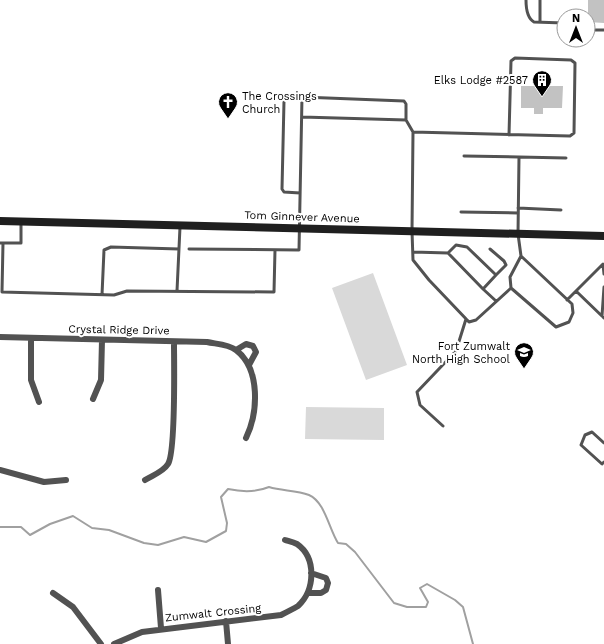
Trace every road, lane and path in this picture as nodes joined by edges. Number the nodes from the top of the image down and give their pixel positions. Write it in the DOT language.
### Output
graph roads {
  1 [pos="526,0"];
  2 [pos="540,0"];
  3 [pos="540,22"];
  4 [pos="556,23"];
  5 [pos="302,97"];
  6 [pos="302,117"];
  7 [pos="406,120"];
  8 [pos="413,132"];
  9 [pos="509,134"];
  10 [pos="464,156"];
  11 [pos="519,157"];
  12 [pos="566,158"];
  13 [pos="300,193"];
  14 [pos="518,208"];
  15 [pos="561,210"];
  16 [pos="461,212"];
  17 [pos="518,213"];
  18 [pos="0,221"];
  19 [pos="21,221"];
  20 [pos="180,225"];
  21 [pos="300,228"];
  22 [pos="412,231"];
  23 [pos="518,234"];
  24 [pos="604,236"];
  25 [pos="2,243"];
  26 [pos="490,248"];
  27 [pos="179,249"];
  28 [pos="189,249"];
  29 [pos="275,250"];
  30 [pos="413,252"];
  31 [pos="448,253"];
  32 [pos="521,256"];
  33 [pos="604,259"];
  34 [pos="603,264"];
  35 [pos="496,274"];
  36 [pos="604,274"];
  37 [pos="604,287"];
  38 [pos="483,288"];
  39 [pos="511,288"];
  40 [pos="177,291"];
  41 [pos="576,291"];
  42 [pos="102,295"];
  43 [pos="567,300"];
  44 [pos="496,301"];
  45 [pos="603,317"];
  46 [pos="466,319"];
  47 [pos="0,337"];
  48 [pos="31,338"];
  49 [pos="102,340"];
  50 [pos="174,342"];
  51 [pos="236,350"];
  52 [pos="249,365"];
  53 [pos="93,399"];
  54 [pos="39,402"];
  55 [pos="443,426"];
  56 [pos="246,438"];
  57 [pos="604,443"];
  58 [pos="604,462"];
  59 [pos="0,470"];
  60 [pos="66,480"];
  61 [pos="145,480"];
  62 [pos="285,540"];
  63 [pos="311,573"];
  64 [pos="158,590"];
  65 [pos="53,593"];
  66 [pos="308,593"];
  67 [pos="226,622"];
  68 [pos="162,628"];
  69 [pos="101,644"];
  70 [pos="114,644"];
  71 [pos="228,644"];
  1 -- 3 [label="lane"];
  2 -- 3 [label="lane"];
  3 -- 4 [label="lane"];
  5 -- 6 [label="lane"];
  5 -- 7 [label="lane"];
  5 -- 13 [label="lane"];
  6 -- 7 [label="lane"];
  6 -- 13 [label="lane"];
  7 -- 8 [label="lane"];
  8 -- 9 [label="lane"];
  8 -- 22 [label="lane"];
  9 -- 9 [label="lane"];
  10 -- 11 [label="lane"];
  11 -- 12 [label="lane"];
  11 -- 14 [label="lane"];
  13 -- 21 [label="lane"];
  14 -- 15 [label="lane"];
  14 -- 17 [label="lane"];
  16 -- 17 [label="lane"];
  17 -- 23 [label="lane"];
  18 -- 19 [label="main road, Tom Ginnever Avenue"];
  19 -- 20 [label="main road, Tom Ginnever Avenue"];
  19 -- 25 [label="lane"];
  20 -- 21 [label="main road, Tom Ginnever Avenue"];
  20 -- 27 [label="lane"];
  21 -- 22 [label="main road, Tom Ginnever Avenue"];
  21 -- 29 [label="lane"];
  22 -- 23 [label="main road, Tom Ginnever Avenue"];
  22 -- 30 [label="lane"];
  23 -- 24 [label="main road, Tom Ginnever Avenue"];
  23 -- 32 [label="lane"];
  25 -- 42 [label="lane"];
  26 -- 35 [label="lane"];
  27 -- 40 [label="lane"];
  27 -- 42 [label="lane"];
  28 -- 29 [label="lane"];
  29 -- 40 [label="lane"];
  30 -- 31 [label="lane"];
  30 -- 46 [label="lane"];
  31 -- 35 [label="lane"];
  31 -- 38 [label="lane"];
  32 -- 39 [label="lane"];
  32 -- 43 [label="lane"];
  33 -- 34 [label="lane"];
  34 -- 36 [label="lane"];
  34 -- 41 [label="lane"];
  35 -- 38 [label="lane"];
  37 -- 45 [label="lane"];
  38 -- 44 [label="lane"];
  39 -- 43 [label="lane"];
  39 -- 44 [label="lane"];
  40 -- 42 [label="lane"];
  41 -- 43 [label="lane"];
  41 -- 45 [label="lane"];
  44 -- 46 [label="lane"];
  46 -- 55 [label="lane"];
  47 -- 48 [label="street, Crystal Ridge Drive"];
  48 -- 49 [label="street, Crystal Ridge Drive"];
  48 -- 54 [label="street"];
  49 -- 50 [label="street, Crystal Ridge Drive"];
  49 -- 53 [label="street"];
  50 -- 51 [label="street, Crystal Ridge Drive"];
  50 -- 61 [label="street"];
  51 -- 52 [label="street, Crystal Ridge Drive"];
  51 -- 52 [label="street, Crystal Ridge Drive"];
  52 -- 56 [label="street, Crystal Ridge Drive"];
  57 -- 58 [label="lane"];
  59 -- 60 [label="street"];
  62 -- 63 [label="street"];
  63 -- 66 [label="street"];
  63 -- 66 [label="street"];
  64 -- 68 [label="street"];
  65 -- 69 [label="street"];
  66 -- 67 [label="street, Zumwalt Crossing"];
  67 -- 68 [label="street, Zumwalt Crossing"];
  67 -- 71 [label="street"];
  68 -- 70 [label="street, Zumwalt Crossing"];
}
